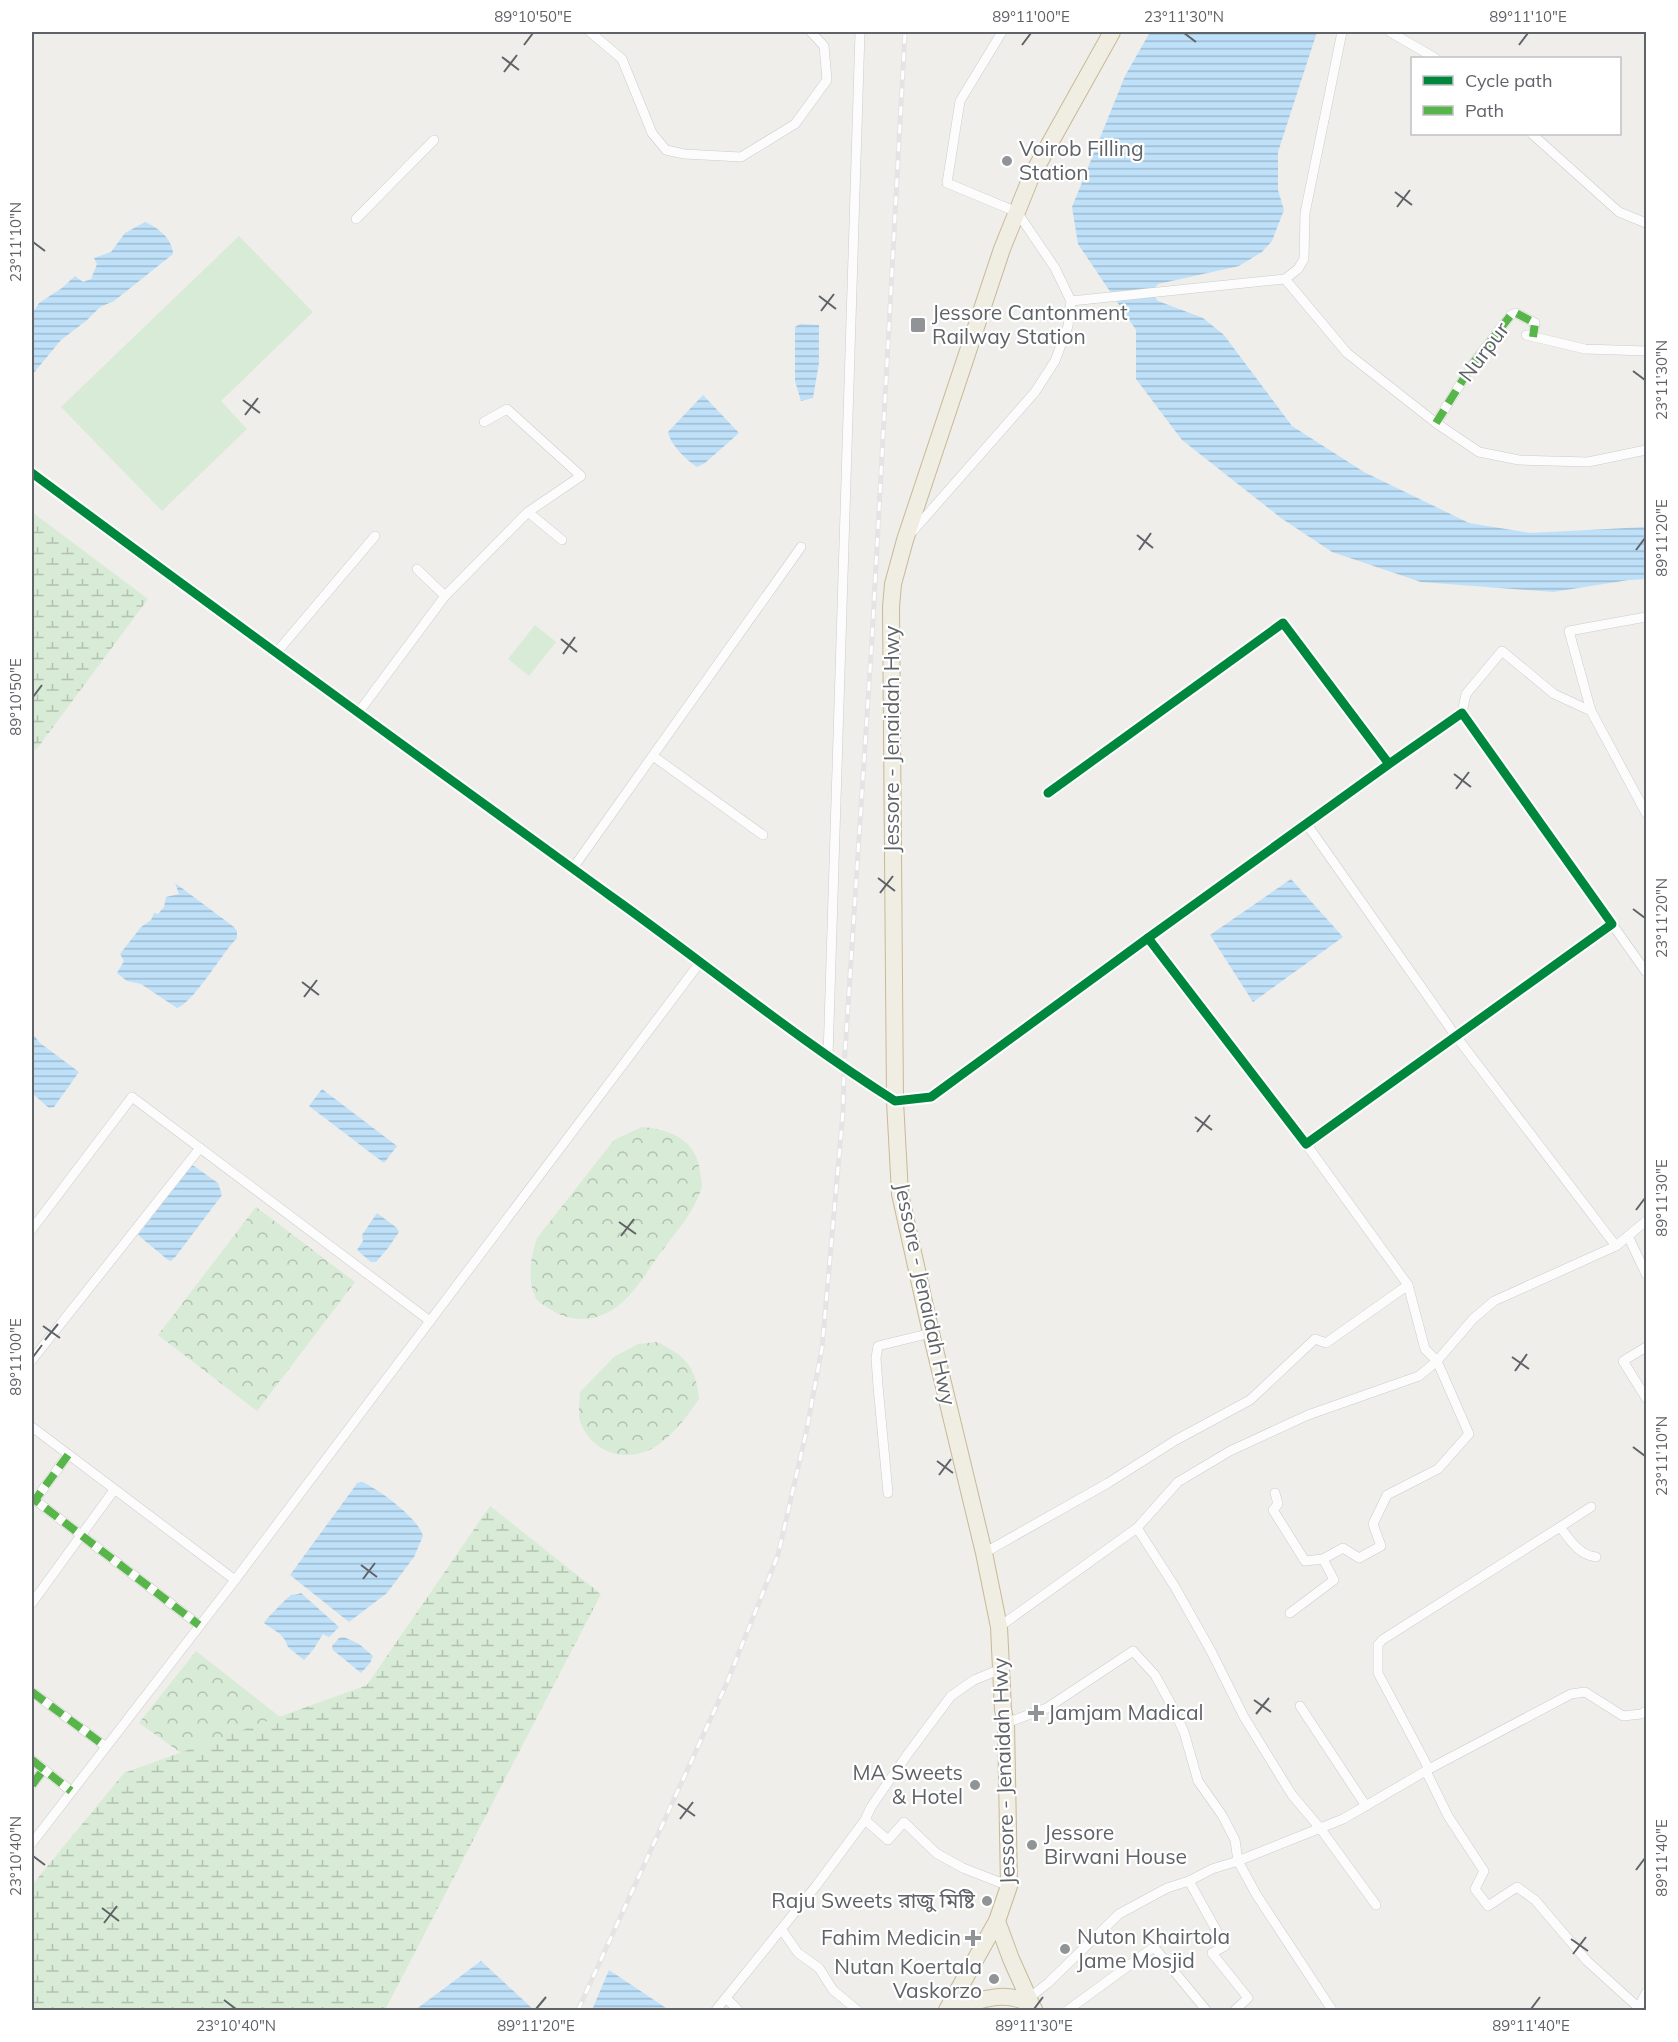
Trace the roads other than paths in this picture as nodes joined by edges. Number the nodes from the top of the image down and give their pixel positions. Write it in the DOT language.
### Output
graph roads {
  1 [pos="590,32"];
  2 [pos="811,32"];
  3 [pos="860,32"];
  4 [pos="1002,32"];
  5 [pos="1112,32"];
  6 [pos="1342,32"];
  7 [pos="1390,32"];
  8 [pos="1432,57"];
  9 [pos="1533,135"];
  10 [pos="434,140"];
  11 [pos="1017,212"];
  12 [pos="356,219"];
  13 [pos="1647,223"];
  14 [pos="1285,279"];
  15 [pos="1071,300"];
  16 [pos="1647,351"];
  17 [pos="484,422"];
  18 [pos="1436,423"];
  19 [pos="1647,450"];
  20 [pos="32,473"];
  21 [pos="528,512"];
  22 [pos="375,536"];
  23 [pos="562,540"];
  24 [pos="905,540"];
  25 [pos="801,547"];
  26 [pos="417,569"];
  27 [pos="445,596"];
  28 [pos="1647,617"];
  29 [pos="276,653"];
  30 [pos="1591,711"];
  31 [pos="358,713"];
  32 [pos="1462,714"];
  33 [pos="653,756"];
  34 [pos="1389,764"];
  35 [pos="1048,793"];
  36 [pos="1647,813"];
  37 [pos="1306,823"];
  38 [pos="763,835"];
  39 [pos="573,868"];
  40 [pos="1612,924"];
  41 [pos="1148,938"];
  42 [pos="701,961"];
  43 [pos="1647,972"];
  44 [pos="1455,1035"];
  45 [pos="828,1057"];
  46 [pos="895,1101"];
  47 [pos="1306,1144"];
  48 [pos="200,1148"];
  49 [pos="1647,1221"];
  50 [pos="32,1229"];
  51 [pos="1628,1236"];
  52 [pos="1616,1246"];
  53 [pos="1647,1274"];
  54 [pos="1408,1285"];
  55 [pos="429,1321"];
  56 [pos="931,1333"];
  57 [pos="1647,1347"];
  58 [pos="32,1360"];
  59 [pos="1437,1361"];
  60 [pos="1647,1398"];
  61 [pos="32,1427"];
  62 [pos="68,1455"];
  63 [pos="114,1490"];
  64 [pos="888,1493"];
  65 [pos="1275,1494"];
  66 [pos="1591,1507"];
  67 [pos="1560,1527"];
  68 [pos="1137,1528"];
  69 [pos="81,1535"];
  70 [pos="984,1553"];
  71 [pos="1596,1557"];
  72 [pos="1323,1559"];
  73 [pos="235,1580"];
  74 [pos="32,1603"];
  75 [pos="1290,1612"];
  76 [pos="200,1625"];
  77 [pos="999,1627"];
  78 [pos="1001,1669"];
  79 [pos="32,1692"];
  80 [pos="1300,1706"];
  81 [pos="1647,1711"];
  82 [pos="1006,1723"];
  83 [pos="105,1746"];
  84 [pos="32,1760"];
  85 [pos="44,1769"];
  86 [pos="1427,1770"];
  87 [pos="32,1785"];
  88 [pos="71,1791"];
  89 [pos="1366,1806"];
  90 [pos="865,1820"];
  91 [pos="1320,1828"];
  92 [pos="32,1843"];
  93 [pos="1238,1861"];
  94 [pos="1189,1881"];
  95 [pos="1009,1886"];
  96 [pos="1376,1905"];
  97 [pos="997,1921"];
  98 [pos="782,1930"];
  99 [pos="1647,1993"];
  100 [pos="726,1998"];
  101 [pos="1032,2006"];
  102 [pos="1638,2009"];
  103 [pos="716,2010"];
  104 [pos="738,2010"];
  105 [pos="857,2010"];
  106 [pos="947,2010"];
  107 [pos="957,2010"];
  108 [pos="1068,2010"];
  109 [pos="1206,2010"];
  110 [pos="1235,2010"];
  111 [pos="1332,2010"];
  1 -- 2 [label="street"];
  3 -- 45 [label="street"];
  4 -- 11 [label="street"];
  5 -- 11 [label="highway, Jessore - Jenaidah Hwy"];
  6 -- 14 [label="street"];
  7 -- 8 [label="street"];
  9 -- 13 [label="street"];
  10 -- 12 [label="street"];
  11 -- 15 [label="street"];
  11 -- 24 [label="highway, Jessore - Jenaidah Hwy"];
  14 -- 15 [label="street"];
  14 -- 18 [label="street"];
  15 -- 24 [label="street"];
  16 -- 18 [label="street, Nurpur"];
  17 -- 21 [label="street"];
  18 -- 19 [label="street"];
  20 -- 29 [label="street"];
  21 -- 23 [label="street"];
  21 -- 27 [label="street"];
  22 -- 29 [label="street"];
  24 -- 46 [label="highway, Jessore - Jenaidah Hwy"];
  25 -- 33 [label="street"];
  26 -- 27 [label="street"];
  27 -- 31 [label="street"];
  28 -- 30 [label="street"];
  29 -- 31 [label="street"];
  30 -- 32 [label="street"];
  30 -- 36 [label="street"];
  31 -- 39 [label="street"];
  32 -- 34 [label="street"];
  32 -- 40 [label="street"];
  33 -- 38 [label="street"];
  33 -- 39 [label="street"];
  34 -- 35 [label="street"];
  34 -- 37 [label="street"];
  37 -- 41 [label="street"];
  37 -- 44 [label="street"];
  39 -- 42 [label="street"];
  40 -- 43 [label="street"];
  40 -- 44 [label="street"];
  41 -- 46 [label="street"];
  41 -- 47 [label="street"];
  42 -- 45 [label="street"];
  42 -- 55 [label="street"];
  44 -- 47 [label="street"];
  44 -- 52 [label="street"];
  45 -- 46 [label="street"];
  46 -- 56 [label="highway, Jessore - Jenaidah Hwy"];
  47 -- 54 [label="street"];
  48 -- 50 [label="street"];
  48 -- 55 [label="street"];
  48 -- 58 [label="street"];
  49 -- 51 [label="street"];
  51 -- 52 [label="street"];
  51 -- 53 [label="street"];
  52 -- 59 [label="street"];
  54 -- 59 [label="street"];
  54 -- 70 [label="street"];
  55 -- 73 [label="street"];
  56 -- 64 [label="street"];
  56 -- 70 [label="highway, Jessore - Jenaidah Hwy"];
  57 -- 60 [label="street"];
  59 -- 68 [label="street"];
  59 -- 72 [label="street"];
  61 -- 62 [label="street"];
  62 -- 63 [label="street"];
  62 -- 69 [label="street"];
  63 -- 69 [label="street"];
  63 -- 73 [label="street"];
  65 -- 72 [label="street"];
  66 -- 67 [label="street"];
  67 -- 71 [label="street"];
  67 -- 86 [label="street"];
  68 -- 77 [label="street"];
  68 -- 91 [label="street"];
  69 -- 74 [label="street"];
  69 -- 76 [label="street"];
  70 -- 77 [label="highway, Jessore - Jenaidah Hwy"];
  72 -- 75 [label="street"];
  73 -- 76 [label="street"];
  76 -- 83 [label="street"];
  77 -- 78 [label="highway, Jessore - Jenaidah Hwy"];
  78 -- 82 [label="highway, Jessore - Jenaidah Hwy"];
  78 -- 90 [label="street"];
  79 -- 83 [label="street"];
  80 -- 89 [label="street"];
  81 -- 86 [label="street"];
  82 -- 93 [label="street"];
  82 -- 95 [label="highway, Jessore - Jenaidah Hwy"];
  83 -- 88 [label="street"];
  84 -- 85 [label="street"];
  85 -- 87 [label="street"];
  85 -- 88 [label="street"];
  86 -- 89 [label="street"];
  86 -- 102 [label="street"];
  88 -- 92 [label="street"];
  89 -- 91 [label="street"];
  90 -- 95 [label="street"];
  90 -- 98 [label="street"];
  91 -- 93 [label="street"];
  91 -- 96 [label="street"];
  93 -- 94 [label="street"];
  93 -- 111 [label="street"];
  94 -- 101 [label="street"];
  94 -- 110 [label="street"];
  95 -- 97 [label="highway, Jessore - Jenaidah Hwy"];
  97 -- 101 [label="highway"];
  97 -- 106 [label="highway, Jessore - Jenaidah Hwy"];
  98 -- 100 [label="street"];
  98 -- 105 [label="street"];
  99 -- 102 [label="street"];
  100 -- 103 [label="street"];
  100 -- 104 [label="street"];
  101 -- 107 [label="highway"];
  108 -- 109 [label="street"];
}
